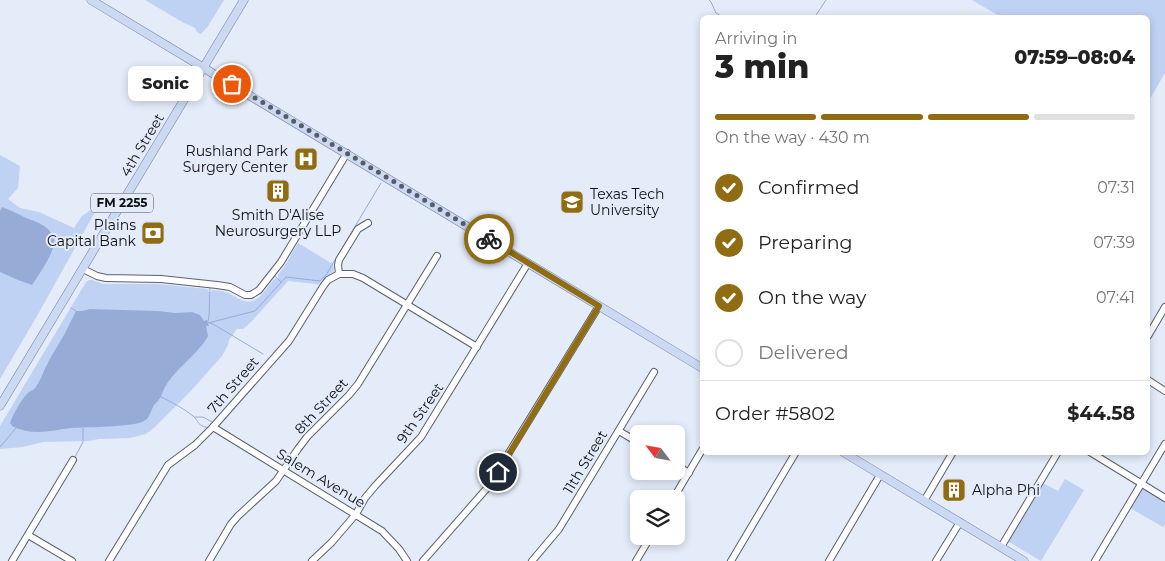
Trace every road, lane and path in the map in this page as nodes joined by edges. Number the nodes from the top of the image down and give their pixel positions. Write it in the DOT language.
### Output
graph roads {
  1 [pos="90,0"];
  2 [pos="244,0"];
  3 [pos="204,68"];
  4 [pos="347,153"];
  5 [pos="368,223"];
  6 [pos="437,256"];
  7 [pos="528,263"];
  8 [pos="83,268"];
  9 [pos="340,274"];
  10 [pos="408,305"];
  11 [pos="599,306"];
  12 [pos="1165,306"];
  13 [pos="1150,332"];
  14 [pos="477,347"];
  15 [pos="700,367"];
  16 [pos="654,372"];
  17 [pos="1150,381"];
  18 [pos="1165,390"];
  19 [pos="0,406"];
  20 [pos="213,427"];
  21 [pos="619,431"];
  22 [pos="630,438"];
  23 [pos="1165,444"];
  24 [pos="700,454"];
  25 [pos="794,455"];
  26 [pos="848,455"];
  27 [pos="951,455"];
  28 [pos="1056,455"];
  29 [pos="1095,455"];
  30 [pos="73,460"];
  31 [pos="284,470"];
  32 [pos="685,471"];
  33 [pos="689,473"];
  34 [pos="880,475"];
  35 [pos="1141,484"];
  36 [pos="679,490"];
  37 [pos="1165,498"];
  38 [pos="924,500"];
  39 [pos="356,514"];
  40 [pos="960,522"];
  41 [pos="28,535"];
  42 [pos="646,545"];
  43 [pos="1001,547"];
  44 [pos="12,561"];
  45 [pos="72,561"];
  46 [pos="109,561"];
  47 [pos="209,561"];
  48 [pos="312,561"];
  49 [pos="407,561"];
  50 [pos="422,561"];
  51 [pos="532,561"];
  52 [pos="636,561"];
  53 [pos="731,561"];
  54 [pos="828,561"];
  55 [pos="936,561"];
  56 [pos="1024,561"];
  57 [pos="1095,561"];
  1 -- 3 [label="main road"];
  2 -- 3 [label="main road, 4th Street / FM 2255"];
  3 -- 4 [label="main road"];
  3 -- 8 [label="main road, 4th Street / FM 2255"];
  4 -- 7 [label="main road"];
  4 -- 8 [label="street"];
  5 -- 9 [label="street"];
  6 -- 10 [label="street, 8th Street"];
  7 -- 11 [label="main road"];
  7 -- 14 [label="street, 9th Street"];
  8 -- 19 [label="main road, 4th Street / FM 2255"];
  9 -- 10 [label="street"];
  9 -- 20 [label="street, 7th Street"];
  10 -- 14 [label="street"];
  10 -- 31 [label="street, 8th Street"];
  11 -- 15 [label="main road"];
  11 -- 50 [label="street"];
  12 -- 13 [label="street"];
  14 -- 39 [label="street, 9th Street"];
  16 -- 21 [label="street, 11th Street"];
  17 -- 18 [label="street"];
  20 -- 31 [label="street, Salem Avenue"];
  20 -- 46 [label="street, 7th Street"];
  21 -- 22 [label="street"];
  21 -- 51 [label="street, 11th Street"];
  23 -- 35 [label="street"];
  24 -- 33 [label="street"];
  25 -- 53 [label="street"];
  26 -- 34 [label="main road"];
  27 -- 38 [label="street"];
  28 -- 43 [label="street"];
  29 -- 35 [label="street"];
  30 -- 41 [label="street"];
  31 -- 39 [label="street, Salem Avenue"];
  31 -- 47 [label="street, 8th Street"];
  32 -- 33 [label="street"];
  33 -- 36 [label="street"];
  34 -- 38 [label="main road"];
  34 -- 54 [label="street"];
  35 -- 37 [label="street"];
  35 -- 57 [label="street"];
  38 -- 40 [label="main road"];
  39 -- 48 [label="street, 9th Street"];
  39 -- 49 [label="street, Salem Avenue"];
  40 -- 43 [label="main road"];
  40 -- 55 [label="street"];
  41 -- 44 [label="street"];
  41 -- 45 [label="street"];
  42 -- 52 [label="street"];
  43 -- 56 [label="main road"];
}
